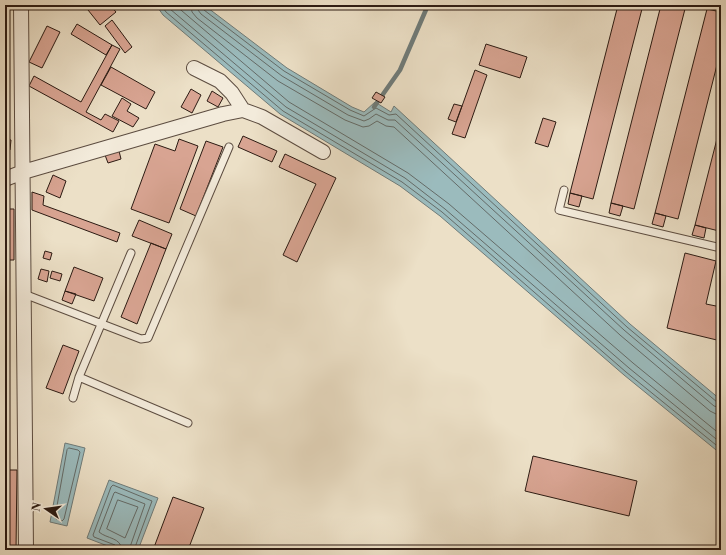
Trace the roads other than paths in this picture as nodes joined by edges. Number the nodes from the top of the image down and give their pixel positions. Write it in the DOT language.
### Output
graph roads {
  1 [pos="21,5"];
  2 [pos="194,68"];
  3 [pos="243,110"];
  4 [pos="229,147"];
  5 [pos="323,152"];
  6 [pos="23,172"];
  7 [pos="5,179"];
  8 [pos="564,190"];
  9 [pos="721,248"];
  10 [pos="131,253"];
  11 [pos="24,294"];
  12 [pos="102,323"];
  13 [pos="79,377"];
  14 [pos="73,398"];
  15 [pos="188,423"];
  16 [pos="26,550"];
  1 -- 6 [label="street"];
  2 -- 3 [label="street"];
  3 -- 5 [label="street"];
  3 -- 6 [label="street"];
  4 -- 12 [label="lane"];
  6 -- 7 [label="street"];
  6 -- 11 [label="street"];
  8 -- 9 [label="lane"];
  10 -- 12 [label="lane"];
  11 -- 12 [label="lane"];
  11 -- 16 [label="street"];
  12 -- 13 [label="lane"];
  13 -- 14 [label="lane"];
  13 -- 15 [label="lane"];
}
